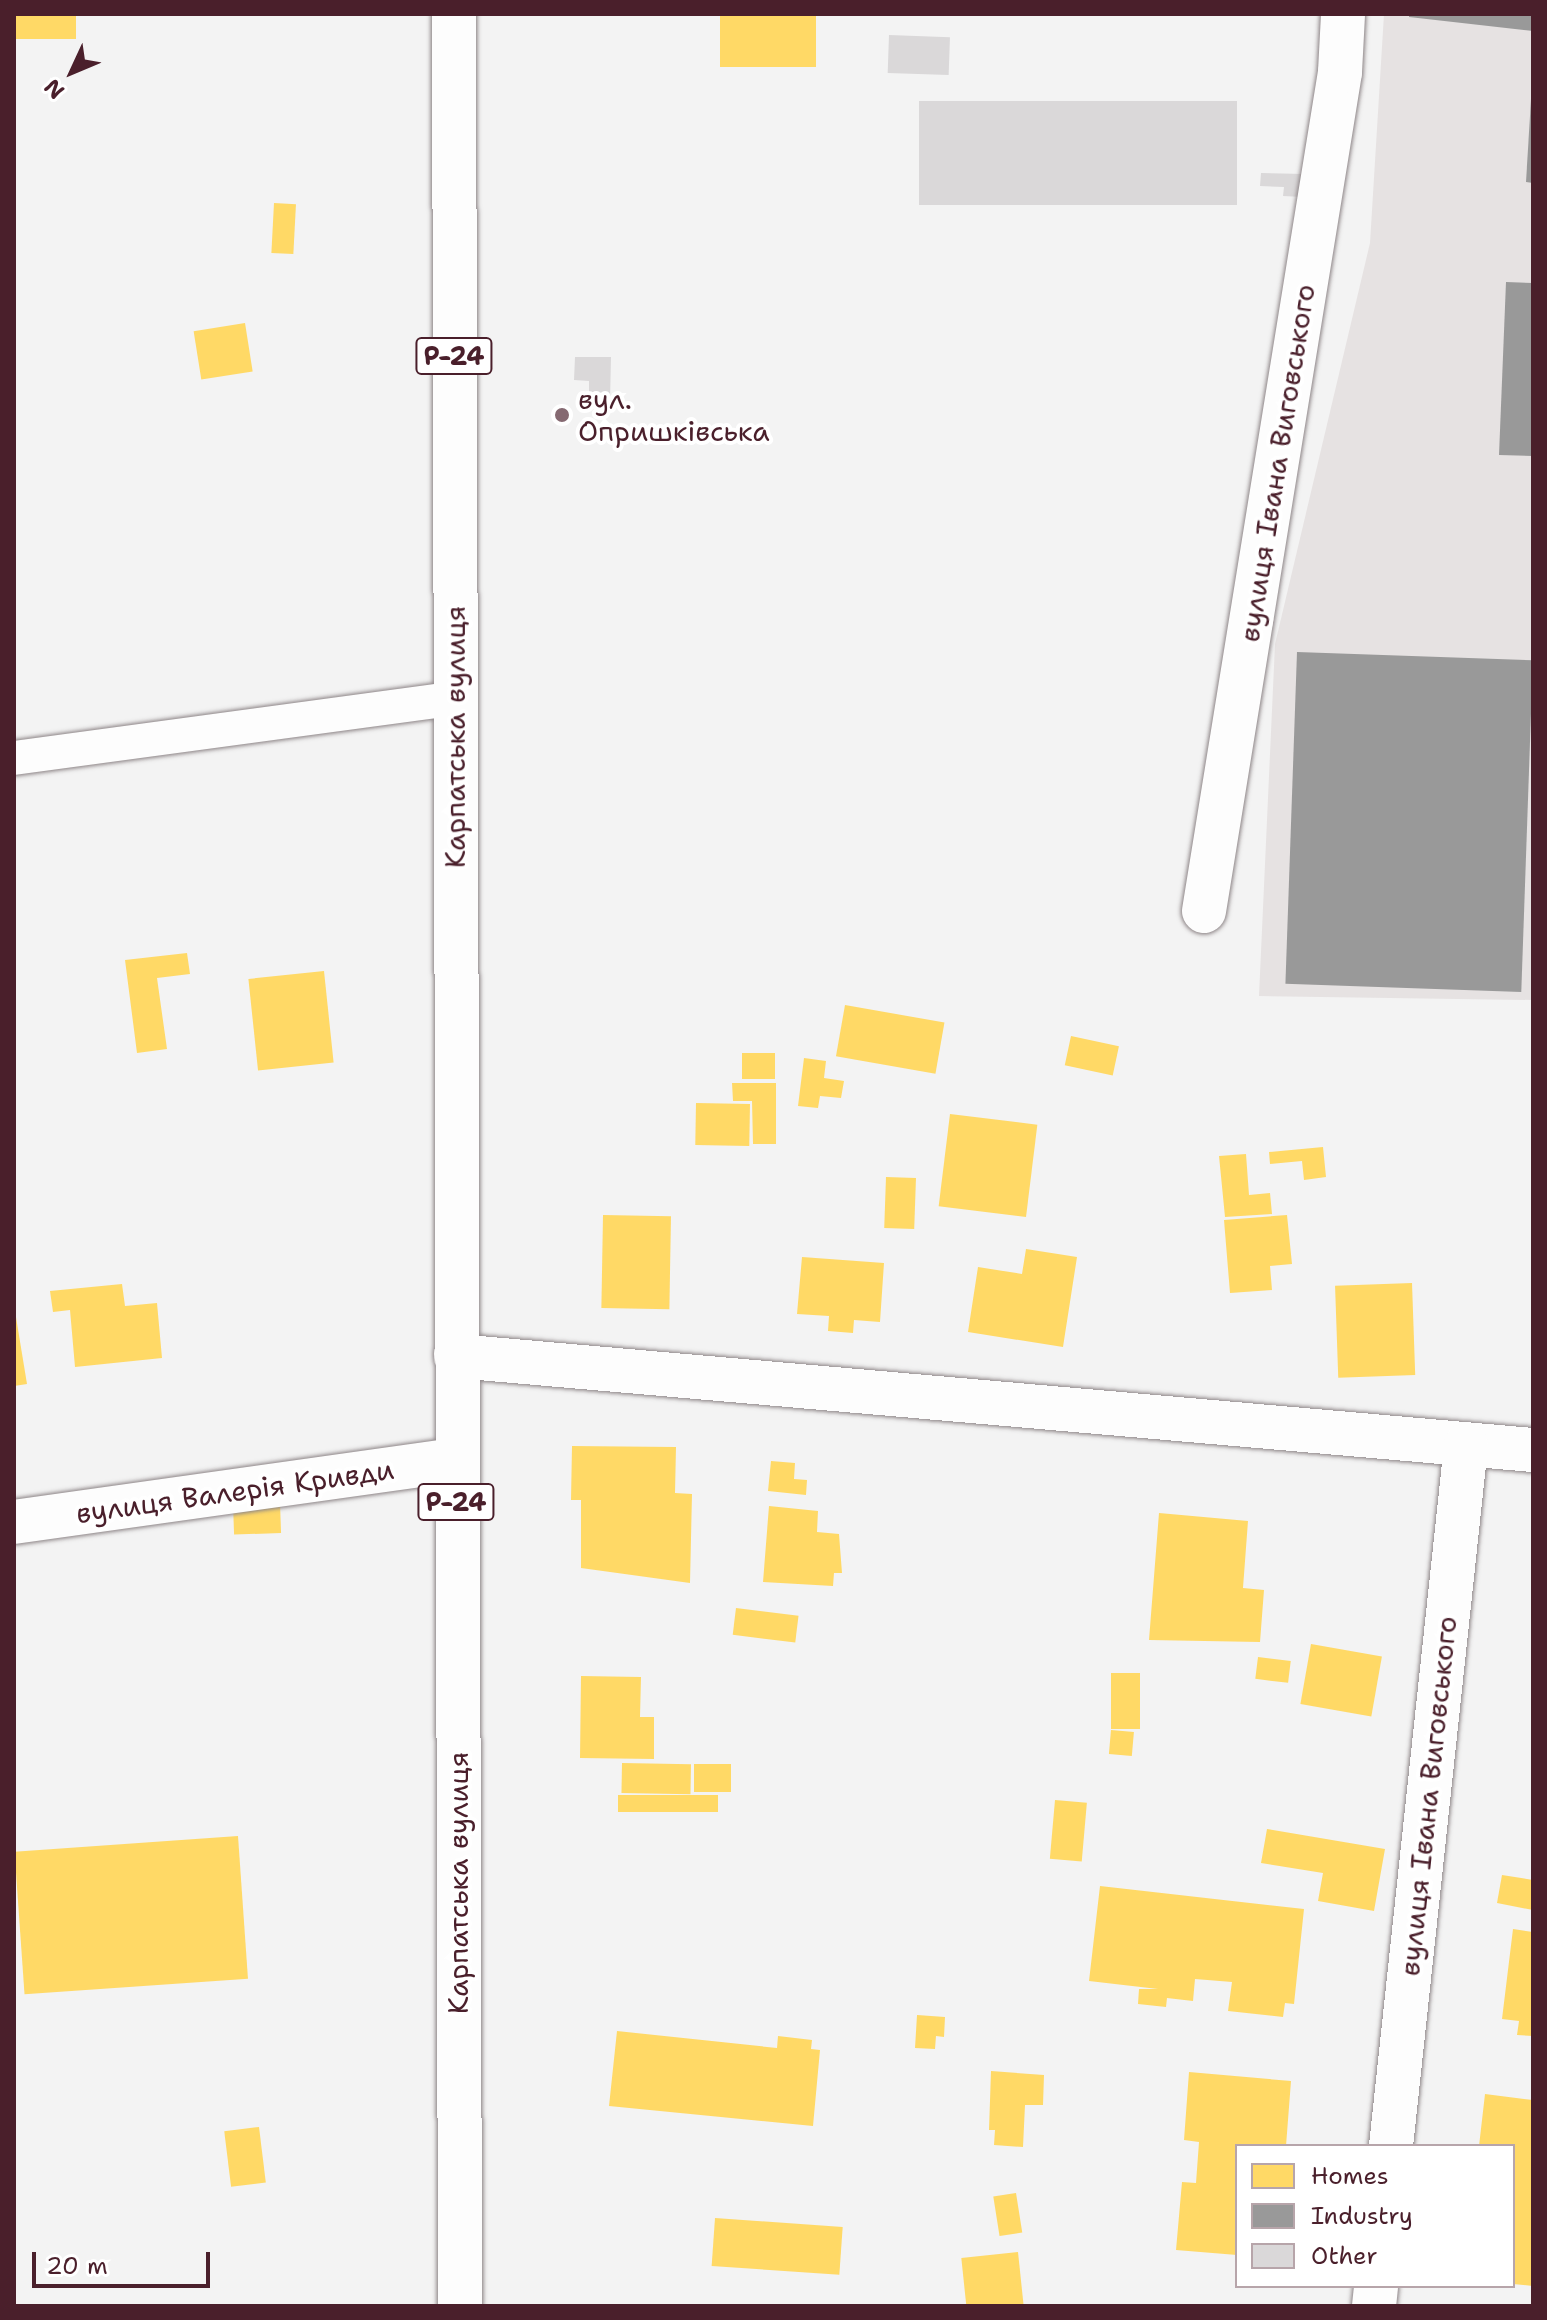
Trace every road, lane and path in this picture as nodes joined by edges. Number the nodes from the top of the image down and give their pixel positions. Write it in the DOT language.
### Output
graph roads {
  1 [pos="454,14"];
  2 [pos="1343,14"];
  3 [pos="455,698"];
  4 [pos="14,758"];
  5 [pos="1204,911"];
  6 [pos="456,1356"];
  7 [pos="1466,1445"];
  8 [pos="1533,1450"];
  9 [pos="456,1460"];
  10 [pos="14,1522"];
  11 [pos="1391,2144"];
  12 [pos="460,2306"];
  1 -- 3 [label="street, Карпатська вулиця / Р-24"];
  2 -- 5 [label="street, вулиця Івана Виговського"];
  3 -- 4 [label="lane"];
  3 -- 6 [label="street, Карпатська вулиця / Р-24"];
  6 -- 7 [label="street"];
  6 -- 9 [label="street, Карпатська вулиця / Р-24"];
  7 -- 8 [label="street"];
  7 -- 11 [label="street, вулиця Івана Виговського"];
  9 -- 10 [label="street, вулиця Валерія Кривди"];
  9 -- 12 [label="street, Карпатська вулиця / Р-24"];
}
